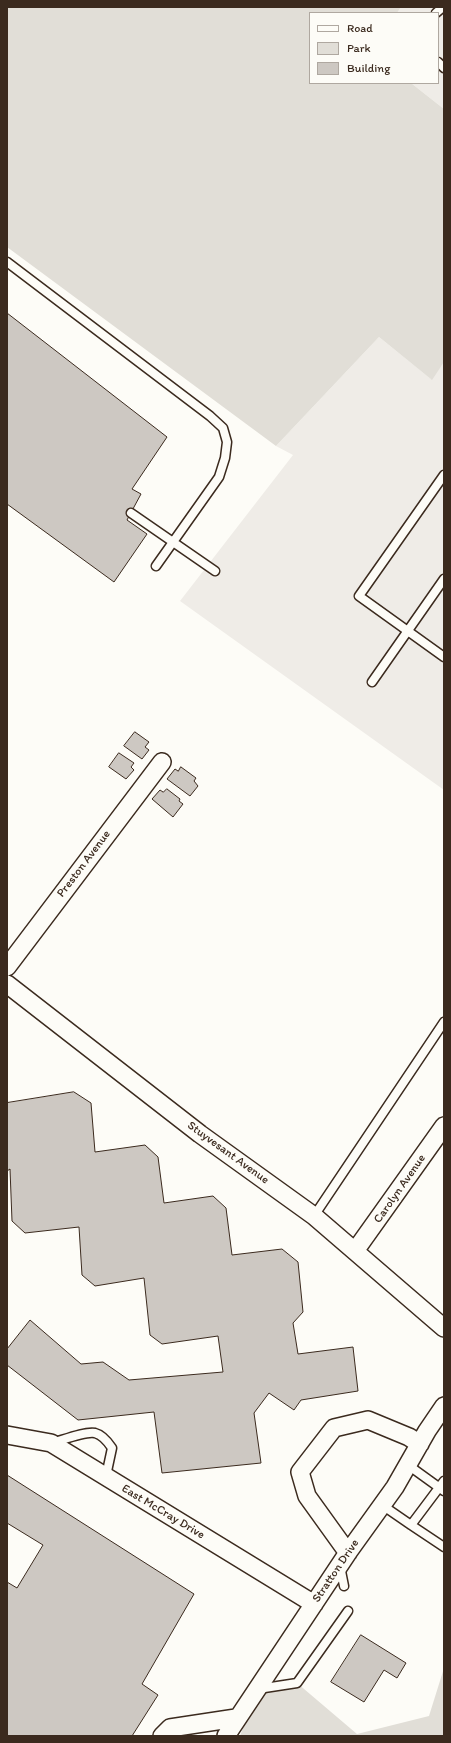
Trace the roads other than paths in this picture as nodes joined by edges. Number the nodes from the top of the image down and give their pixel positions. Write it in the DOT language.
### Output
graph roads {
  1 [pos="7,262"];
  2 [pos="444,474"];
  3 [pos="131,513"];
  4 [pos="172,542"];
  5 [pos="156,566"];
  6 [pos="215,571"];
  7 [pos="444,578"];
  8 [pos="407,631"];
  9 [pos="444,657"];
  10 [pos="372,682"];
  11 [pos="162,762"];
  12 [pos="7,967"];
  13 [pos="7,984"];
  14 [pos="444,1022"];
  15 [pos="444,1126"];
  16 [pos="314,1216"];
  17 [pos="356,1251"];
  18 [pos="444,1328"];
  19 [pos="444,1406"];
  20 [pos="7,1434"];
  21 [pos="51,1443"];
  22 [pos="420,1444"];
  23 [pos="408,1465"];
  24 [pos="106,1476"];
  25 [pos="444,1481"];
  26 [pos="441,1489"];
  27 [pos="382,1505"];
  28 [pos="411,1525"];
  29 [pos="444,1547"];
  30 [pos="344,1559"];
  31 [pos="344,1586"];
  32 [pos="314,1604"];
  33 [pos="348,1611"];
  34 [pos="258,1690"];
  35 [pos="236,1718"];
  36 [pos="162,1736"];
  37 [pos="226,1736"];
  1 -- 4 [label="lane"];
  2 -- 8 [label="lane"];
  3 -- 4 [label="lane"];
  4 -- 5 [label="lane"];
  4 -- 6 [label="lane"];
  7 -- 8 [label="lane"];
  8 -- 9 [label="lane"];
  8 -- 10 [label="lane"];
  11 -- 12 [label="street, Preston Avenue"];
  13 -- 16 [label="street, Stuyvesant Avenue"];
  14 -- 16 [label="lane"];
  15 -- 17 [label="street, Carolyn Avenue"];
  16 -- 17 [label="street, Stuyvesant Avenue"];
  17 -- 18 [label="street, Stuyvesant Avenue"];
  19 -- 22 [label="street, Stratton Drive"];
  20 -- 21 [label="street, East McCray Drive"];
  21 -- 24 [label="street, East McCray Drive"];
  21 -- 24 [label="lane"];
  22 -- 23 [label="street, Stratton Drive"];
  22 -- 30 [label="street"];
  23 -- 26 [label="lane"];
  23 -- 27 [label="street, Stratton Drive"];
  24 -- 32 [label="street, East McCray Drive"];
  25 -- 26 [label="lane"];
  26 -- 28 [label="lane"];
  27 -- 28 [label="lane"];
  27 -- 30 [label="street, Stratton Drive"];
  28 -- 29 [label="lane"];
  30 -- 31 [label="lane"];
  30 -- 32 [label="street, Stratton Drive"];
  32 -- 34 [label="street, Stratton Drive"];
  33 -- 34 [label="lane"];
  34 -- 35 [label="street, Stratton Drive"];
  35 -- 36 [label="street"];
  35 -- 37 [label="street, Stratton Drive"];
}
